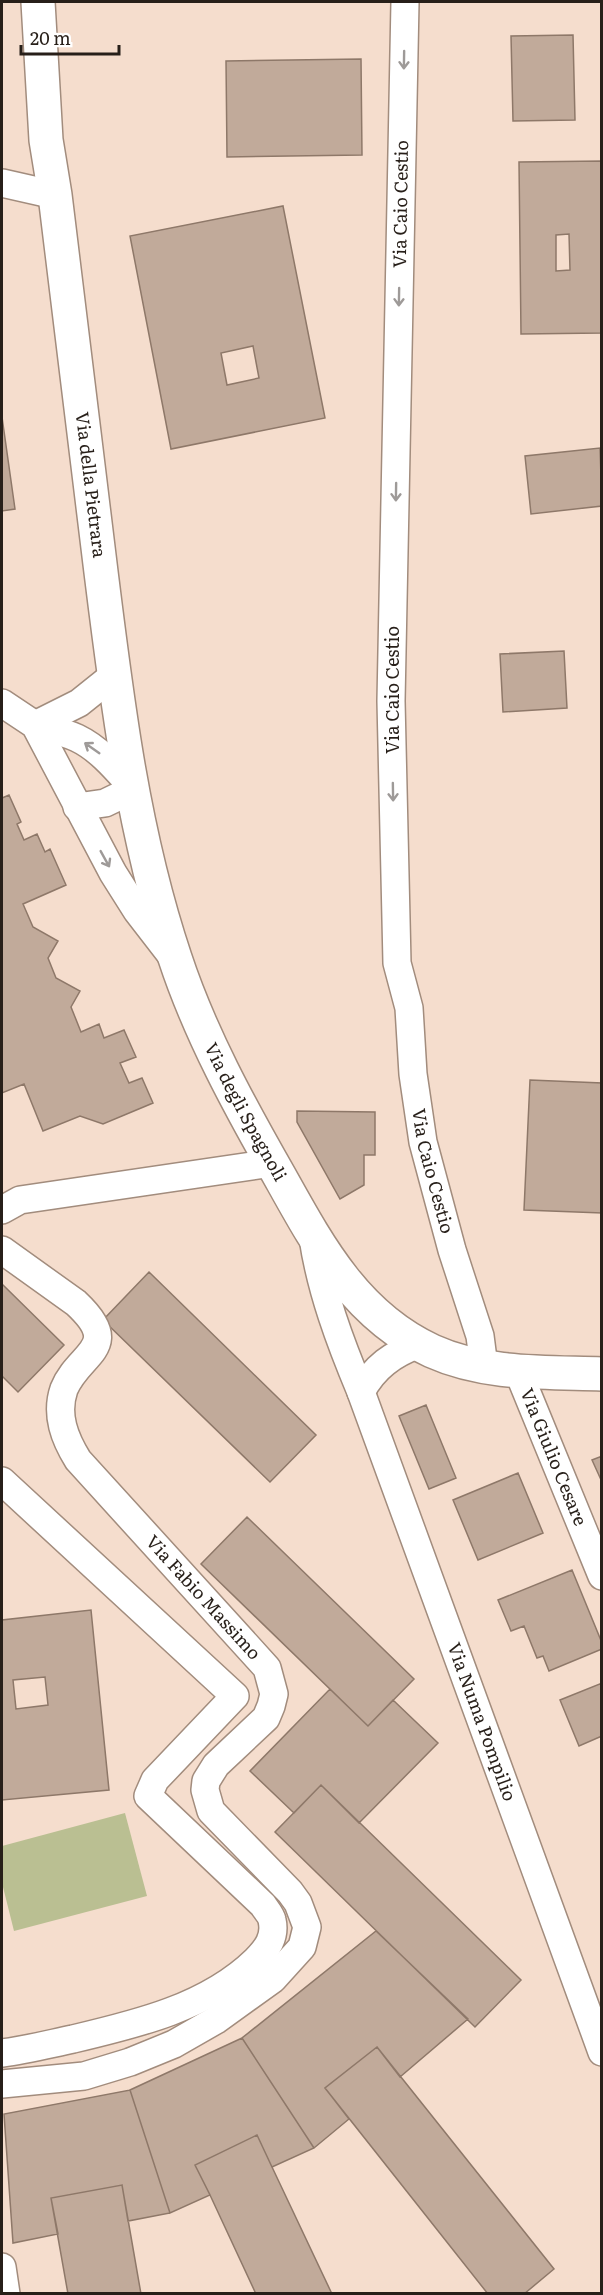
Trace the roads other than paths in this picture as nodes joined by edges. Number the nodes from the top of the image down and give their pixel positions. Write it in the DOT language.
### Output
graph roads {
  1 [pos="38,2"];
  2 [pos="405,2"];
  3 [pos="2,183"];
  4 [pos="55,195"];
  5 [pos="114,675"];
  6 [pos="2,703"];
  7 [pos="35,725"];
  8 [pos="134,789"];
  9 [pos="77,807"];
  10 [pos="176,962"];
  11 [pos="272,1163"];
  12 [pos="2,1210"];
  13 [pos="313,1237"];
  14 [pos="2,1250"];
  15 [pos="419,1344"];
  16 [pos="484,1367"];
  17 [pos="518,1371"];
  18 [pos="602,1374"];
  19 [pos="361,1392"];
  20 [pos="2,1481"];
  21 [pos="602,1576"];
  22 [pos="602,2052"];
  23 [pos="2,2053"];
  24 [pos="2,2084"];
  25 [pos="2,2267"];
  26 [pos="6,2294"];
  1 -- 4 [label="street, Via della Pietrara"];
  2 -- 16 [label="street, Via Caio Cestio, one-way"];
  3 -- 4 [label="street"];
  4 -- 5 [label="street, Via della Pietrara"];
  5 -- 7 [label="street"];
  5 -- 8 [label="street, Via della Pietrara"];
  6 -- 7 [label="street, Via degli Spagnoli"];
  8 -- 7 [label="street, one-way"];
  7 -- 9 [label="street, Via degli Spagnoli"];
  8 -- 9 [label="street"];
  8 -- 10 [label="street, Via della Pietrara"];
  9 -- 10 [label="street, Via degli Spagnoli, one-way"];
  10 -- 11 [label="street, Via degli Spagnoli"];
  11 -- 12 [label="street"];
  11 -- 13 [label="street, Via degli Spagnoli"];
  13 -- 15 [label="street, Via degli Spagnoli"];
  13 -- 19 [label="street, Via Numa Pompilio"];
  14 -- 24 [label="street, Via Fabio Massimo"];
  15 -- 16 [label="street, Via degli Spagnoli"];
  15 -- 19 [label="street"];
  16 -- 17 [label="street, Via degli Spagnoli"];
  17 -- 18 [label="street, Via degli Spagnoli"];
  17 -- 21 [label="street, Via Giulio Cesare"];
  19 -- 22 [label="street, Via Numa Pompilio"];
  20 -- 23 [label="street"];
  25 -- 26 [label="street"];
}
